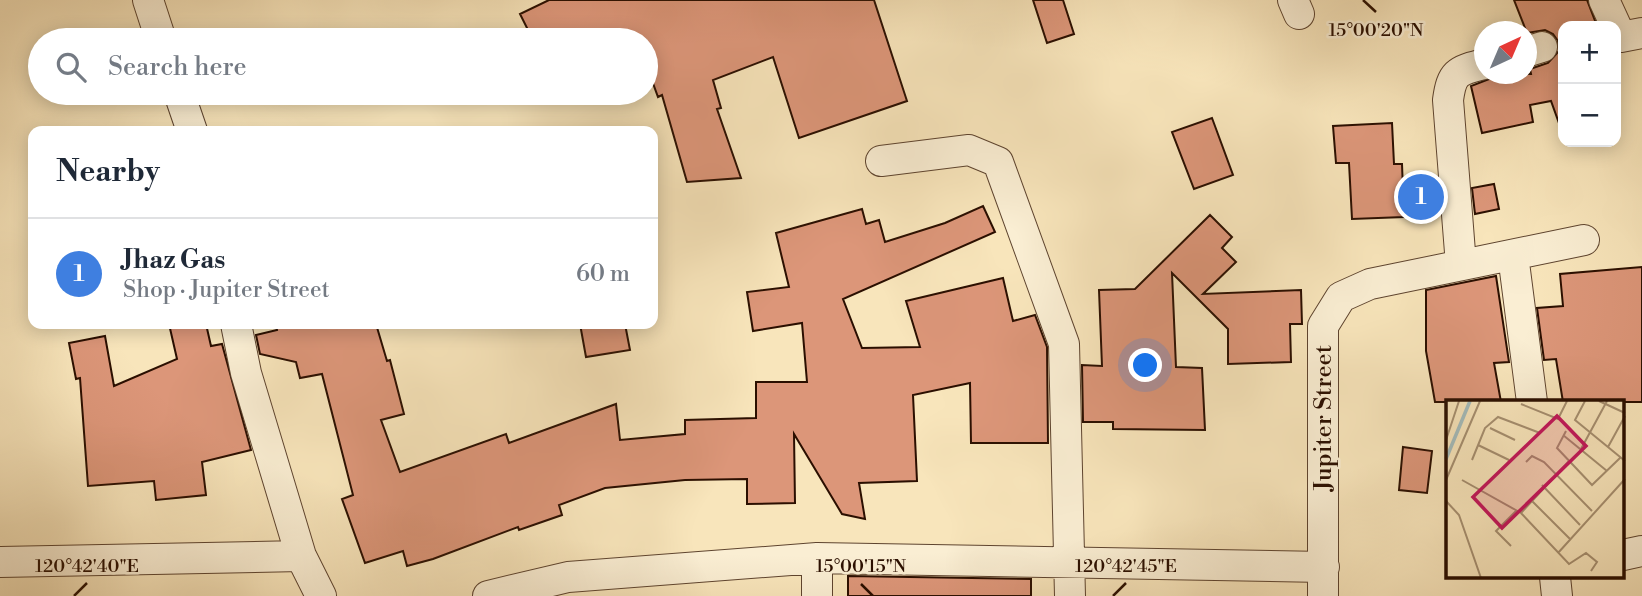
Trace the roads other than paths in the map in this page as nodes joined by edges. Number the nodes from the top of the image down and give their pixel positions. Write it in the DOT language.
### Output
graph roads {
  1 [pos="148,0"];
  2 [pos="1604,0"];
  3 [pos="157,28"];
  4 [pos="1642,33"];
  5 [pos="1474,67"];
  6 [pos="183,105"];
  7 [pos="190,126"];
  8 [pos="881,161"];
  9 [pos="1584,240"];
  10 [pos="1513,255"];
  11 [pos="1461,265"];
  12 [pos="237,329"];
  13 [pos="1532,400"];
  14 [pos="1642,551"];
  15 [pos="1624,555"];
  16 [pos="301,556"];
  17 [pos="817,558"];
  18 [pos="0,562"];
  19 [pos="1070,565"];
  20 [pos="1555,578"];
  21 [pos="1324,582"];
  22 [pos="568,587"];
  23 [pos="321,596"];
  24 [pos="488,596"];
  25 [pos="817,596"];
  26 [pos="1070,596"];
  27 [pos="1556,596"];
  1 -- 3 [label="street"];
  2 -- 4 [label="street"];
  5 -- 11 [label="street"];
  6 -- 7 [label="street"];
  8 -- 19 [label="street"];
  9 -- 10 [label="street, Jupiter Street"];
  10 -- 11 [label="street, Jupiter Street"];
  10 -- 13 [label="street"];
  11 -- 21 [label="street, Jupiter Street"];
  12 -- 16 [label="street"];
  14 -- 15 [label="street"];
  16 -- 18 [label="street"];
  16 -- 23 [label="street"];
  17 -- 19 [label="street"];
  17 -- 22 [label="street"];
  17 -- 25 [label="street"];
  19 -- 21 [label="street"];
  19 -- 26 [label="street"];
  20 -- 27 [label="street"];
  22 -- 24 [label="street"];
}
